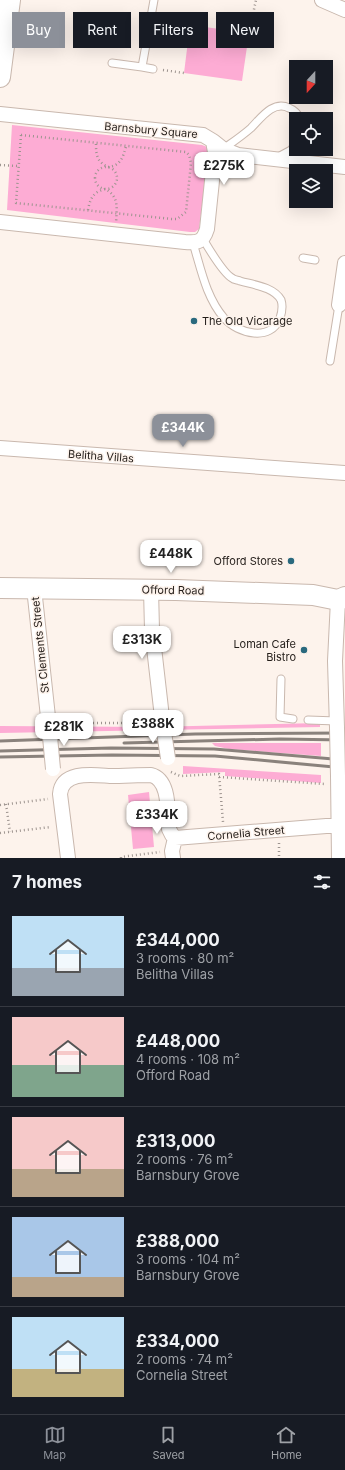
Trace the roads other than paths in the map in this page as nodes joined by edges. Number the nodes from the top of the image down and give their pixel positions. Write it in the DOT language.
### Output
graph roads {
  1 [pos="10,0"];
  2 [pos="154,0"];
  3 [pos="322,0"];
  4 [pos="345,10"];
  5 [pos="112,63"];
  6 [pos="142,67"];
  7 [pos="154,69"];
  8 [pos="0,77"];
  9 [pos="295,112"];
  10 [pos="0,114"];
  11 [pos="218,145"];
  12 [pos="289,152"];
  13 [pos="276,158"];
  14 [pos="345,167"];
  15 [pos="0,222"];
  16 [pos="198,241"];
  17 [pos="303,258"];
  18 [pos="315,260"];
  19 [pos="342,263"];
  20 [pos="339,305"];
  21 [pos="330,361"];
  22 [pos="0,448"];
  23 [pos="345,473"];
  24 [pos="0,588"];
  25 [pos="34,588"];
  26 [pos="151,590"];
  27 [pos="341,599"];
  28 [pos="281,679"];
  29 [pos="340,689"];
  30 [pos="293,720"];
  31 [pos="308,720"];
  32 [pos="337,725"];
  33 [pos="169,765"];
  34 [pos="53,769"];
  35 [pos="338,825"];
  36 [pos="173,849"];
  37 [pos="68,858"];
  38 [pos="339,858"];
  1 -- 8 [label="street"];
  2 -- 6 [label="lane"];
  3 -- 4 [label="street"];
  5 -- 6 [label="lane"];
  6 -- 7 [label="lane"];
  9 -- 11 [label="lane"];
  10 -- 11 [label="street, Barnsbury Square"];
  11 -- 13 [label="street"];
  11 -- 16 [label="street, Barnsbury Square"];
  12 -- 13 [label="lane"];
  13 -- 14 [label="street"];
  15 -- 16 [label="street"];
  16 -- 16 [label="lane"];
  17 -- 18 [label="lane"];
  19 -- 20 [label="street"];
  20 -- 21 [label="lane"];
  22 -- 23 [label="street, Belitha Villas"];
  24 -- 25 [label="street, Offord Road"];
  25 -- 26 [label="street, Offord Road"];
  25 -- 34 [label="street, St Clements Street, bridge"];
  26 -- 27 [label="street, Offord Road"];
  26 -- 33 [label="street, bridge"];
  27 -- 29 [label="street"];
  28 -- 30 [label="lane"];
  29 -- 32 [label="street"];
  31 -- 32 [label="lane"];
  32 -- 35 [label="street, bridge"];
  35 -- 36 [label="street, Cornelia Street"];
  35 -- 38 [label="street"];
  36 -- 37 [label="street"];
}
